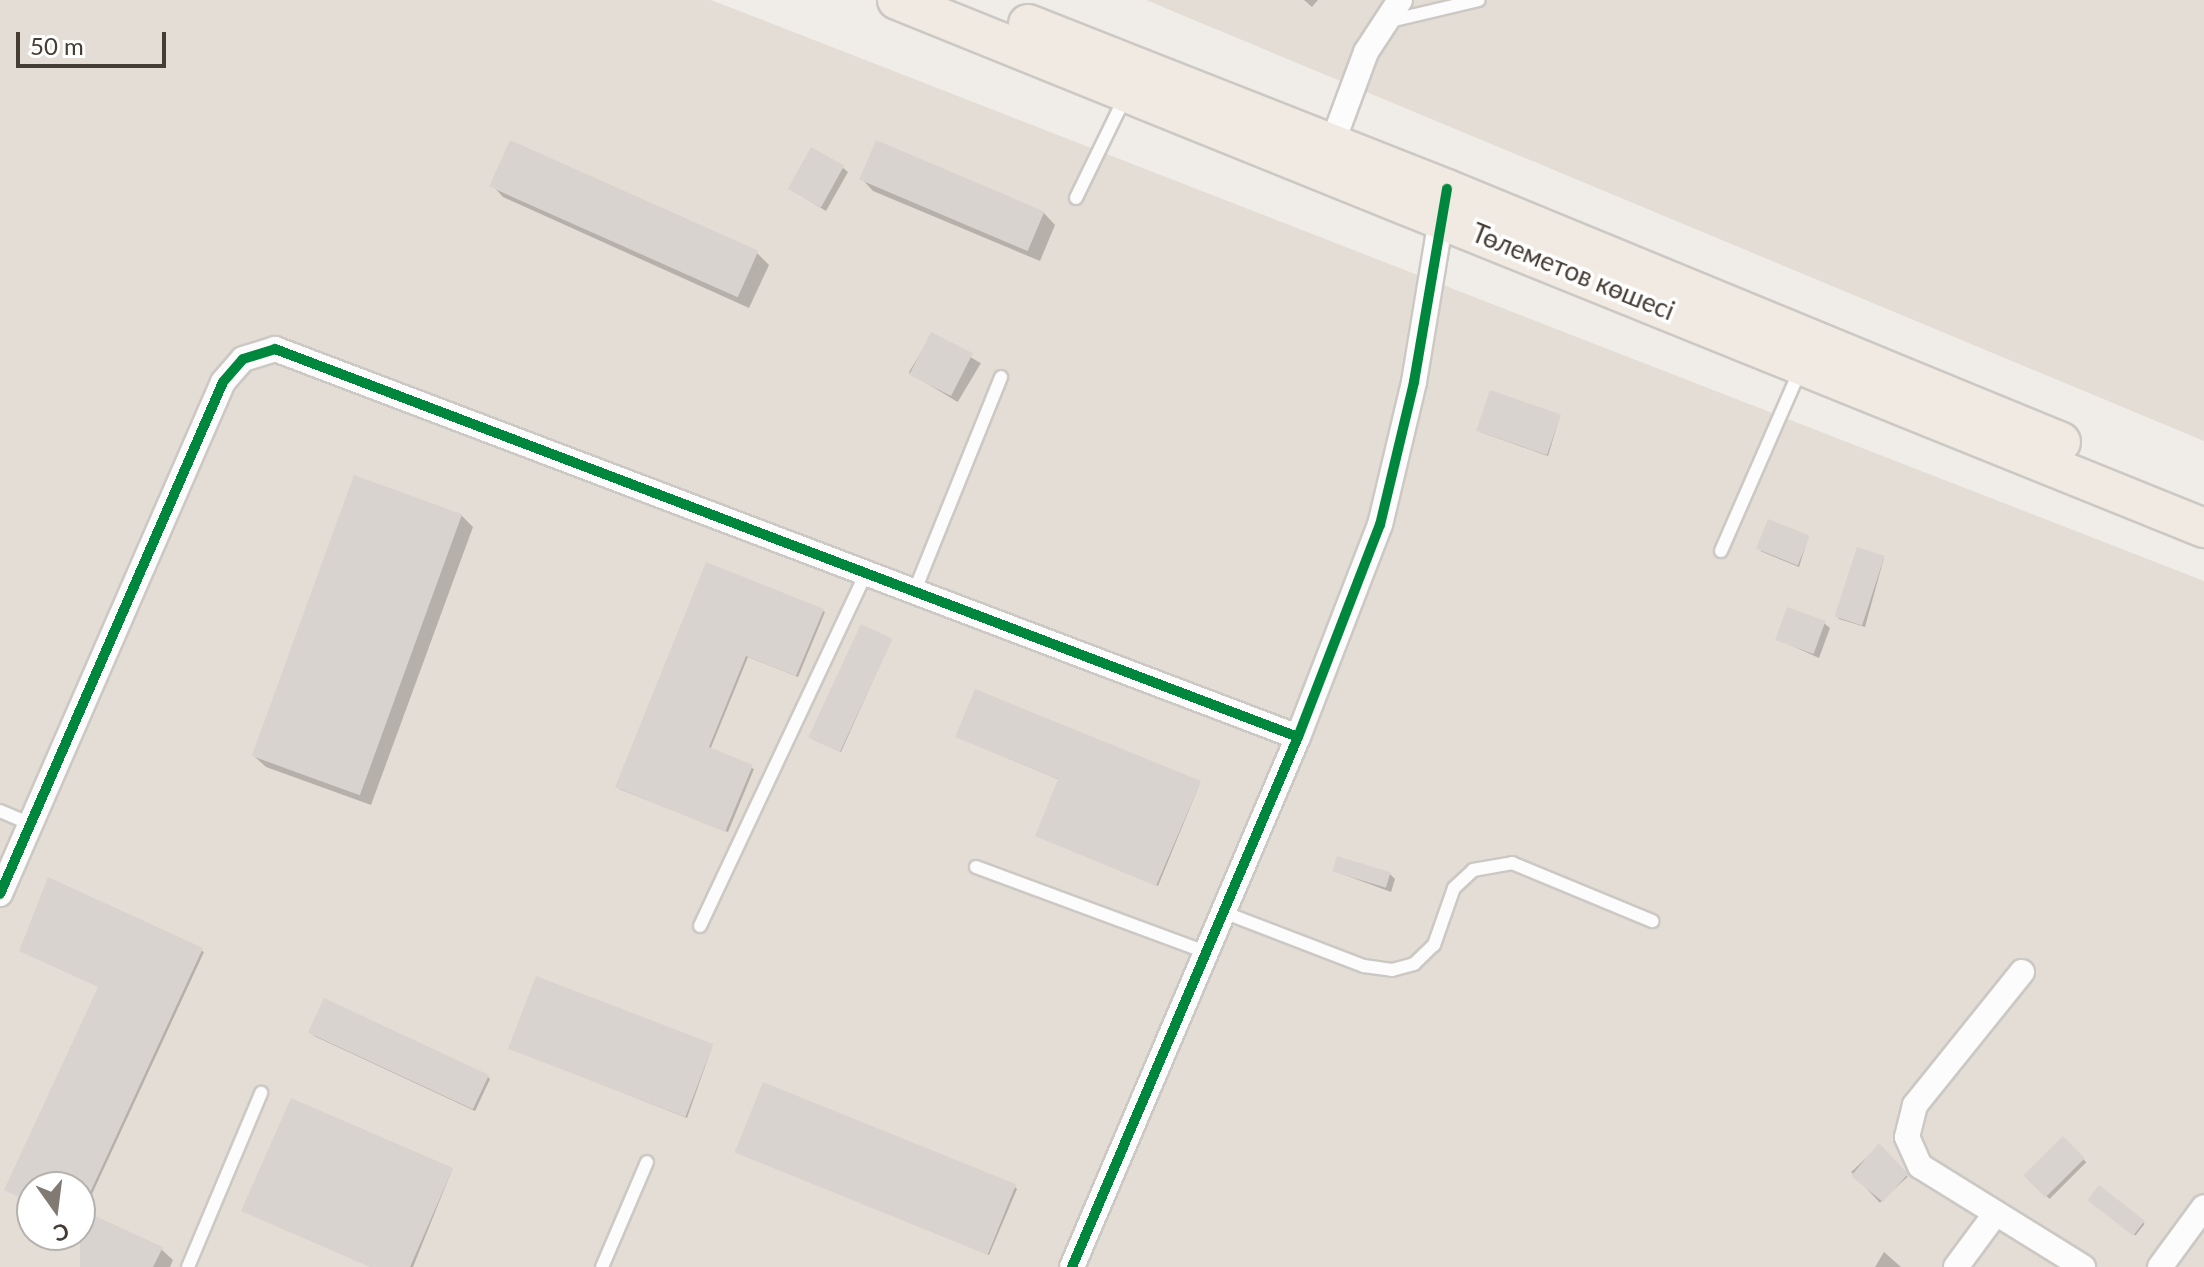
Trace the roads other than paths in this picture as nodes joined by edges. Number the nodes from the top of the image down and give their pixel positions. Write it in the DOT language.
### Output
graph roads {
  1 [pos="897,0"];
  2 [pos="966,0"];
  3 [pos="1400,0"];
  4 [pos="1479,0"];
  5 [pos="1383,23"];
  6 [pos="1127,93"];
  7 [pos="1332,144"];
  8 [pos="1076,198"];
  9 [pos="1444,204"];
  10 [pos="1802,365"];
  11 [pos="1001,377"];
  12 [pos="2204,500"];
  13 [pos="2204,528"];
  14 [pos="1721,551"];
  15 [pos="864,577"];
  16 [pos="913,595"];
  17 [pos="1298,737"];
  18 [pos="0,811"];
  19 [pos="30,824"];
  20 [pos="976,867"];
  21 [pos="0,894"];
  22 [pos="1223,912"];
  23 [pos="1652,921"];
  24 [pos="700,926"];
  25 [pos="1206,952"];
  26 [pos="2022,972"];
  27 [pos="261,1093"];
  28 [pos="647,1162"];
  29 [pos="2204,1207"];
  30 [pos="1996,1213"];
  31 [pos="188,1267"];
  32 [pos="602,1267"];
  33 [pos="1072,1267"];
  34 [pos="1956,1267"];
  35 [pos="2083,1267"];
  36 [pos="2160,1267"];
  1 -- 6 [label="main road, Төлеметов көшесі"];
  2 -- 7 [label="main road, Төлеметов көшесі"];
  3 -- 5 [label="street"];
  4 -- 5 [label="lane"];
  5 -- 7 [label="street"];
  6 -- 8 [label="lane"];
  6 -- 9 [label="main road, Төлеметов көшесі"];
  7 -- 9 [label="main road, Төлеметов көшесі"];
  9 -- 10 [label="main road, Төлеметов көшесі"];
  9 -- 12 [label="main road, Төлеметов көшесі"];
  9 -- 17 [label="street"];
  10 -- 13 [label="main road, Төлеметов көшесі"];
  10 -- 14 [label="lane"];
  11 -- 16 [label="lane"];
  15 -- 16 [label="street"];
  15 -- 19 [label="street"];
  15 -- 24 [label="lane"];
  16 -- 17 [label="street"];
  17 -- 22 [label="street"];
  18 -- 19 [label="lane"];
  19 -- 21 [label="street"];
  20 -- 25 [label="lane"];
  22 -- 23 [label="lane"];
  22 -- 25 [label="street"];
  25 -- 33 [label="street"];
  26 -- 30 [label="street"];
  27 -- 31 [label="lane"];
  28 -- 32 [label="lane"];
  29 -- 36 [label="street"];
  30 -- 34 [label="street"];
  30 -- 35 [label="street"];
}
